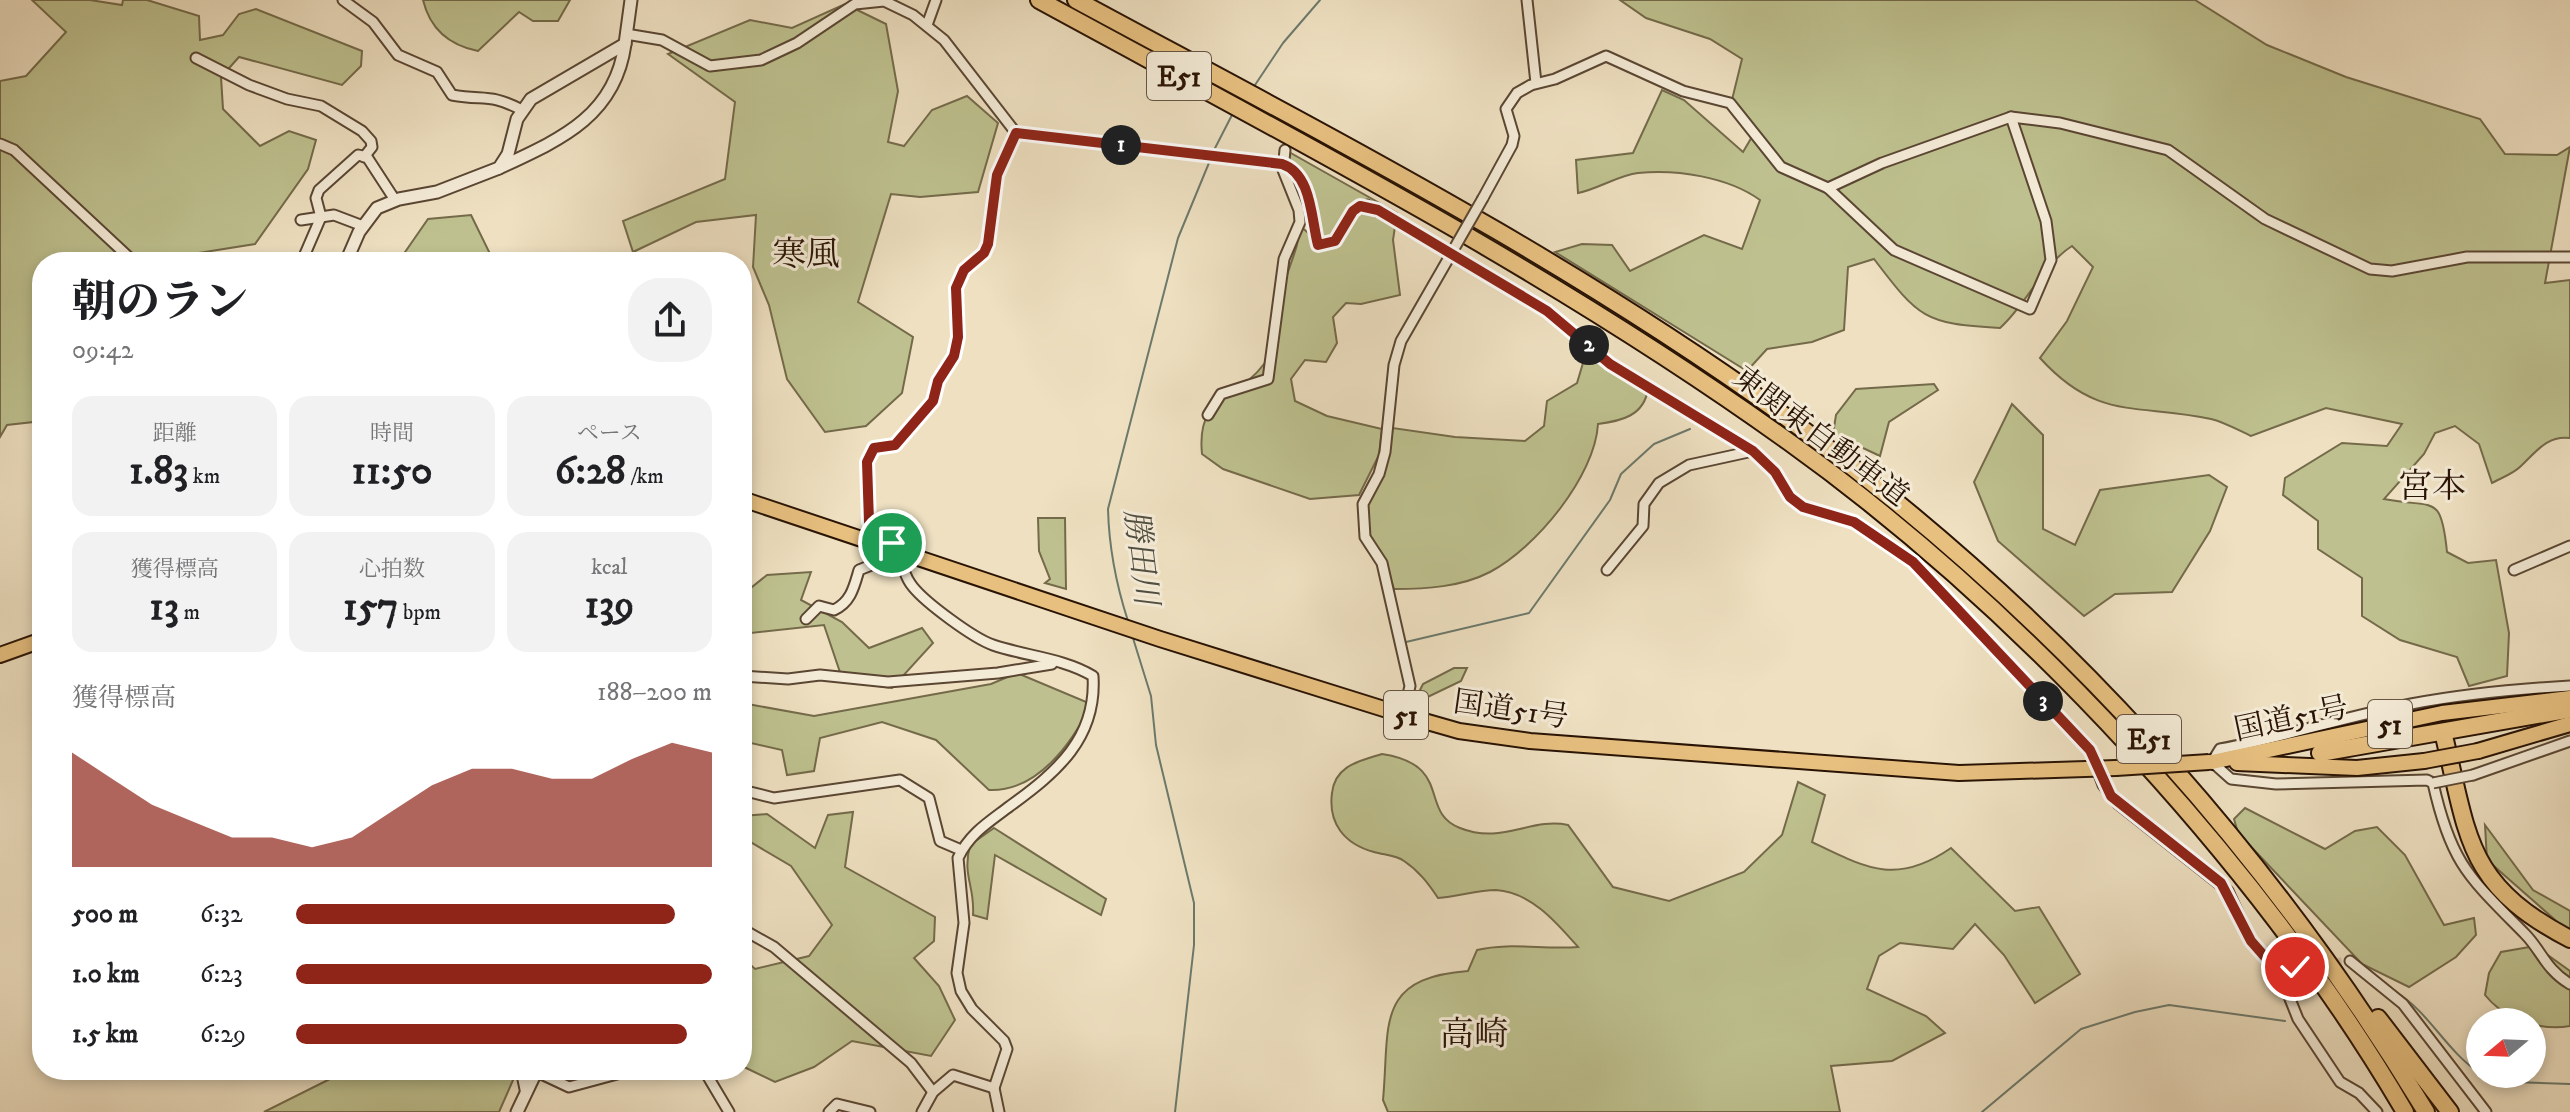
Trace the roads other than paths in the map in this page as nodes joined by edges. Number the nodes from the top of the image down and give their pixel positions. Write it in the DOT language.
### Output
graph roads {
  1 [pos="343,0"];
  2 [pos="631,0"];
  3 [pos="936,0"];
  4 [pos="1039,0"];
  5 [pos="1076,0"];
  6 [pos="1527,0"];
  7 [pos="927,25"];
  8 [pos="626,39"];
  9 [pos="196,58"];
  10 [pos="1536,83"];
  11 [pos="522,110"];
  12 [pos="2011,117"];
  13 [pos="1016,133"];
  14 [pos="0,144"];
  15 [pos="1285,150"];
  16 [pos="364,157"];
  17 [pos="1282,164"];
  18 [pos="499,168"];
  19 [pos="1828,188"];
  20 [pos="395,200"];
  21 [pos="321,217"];
  22 [pos="301,220"];
  23 [pos="363,226"];
  24 [pos="123,252"];
  25 [pos="306,252"];
  26 [pos="351,252"];
  27 [pos="1451,254"];
  28 [pos="2570,257"];
  29 [pos="1208,415"];
  30 [pos="1753,451"];
  31 [pos="752,502"];
  32 [pos="2570,546"];
  33 [pos="894,550"];
  34 [pos="1607,570"];
  35 [pos="2514,570"];
  36 [pos="806,619"];
  37 [pos="32,644"];
  38 [pos="0,655"];
  39 [pos="1059,663"];
  40 [pos="752,677"];
  41 [pos="2570,686"];
  42 [pos="2569,710"];
  43 [pos="1403,715"];
  44 [pos="2443,732"];
  45 [pos="2570,741"];
  46 [pos="2320,753"];
  47 [pos="2242,756"];
  48 [pos="2210,762"];
  49 [pos="2276,764"];
  50 [pos="2100,769"];
  51 [pos="2433,783"];
  52 [pos="752,792"];
  53 [pos="961,850"];
  54 [pos="752,935"];
  55 [pos="2570,939"];
  56 [pos="2315,944"];
  57 [pos="2350,961"];
  58 [pos="2295,967"];
  59 [pos="2280,974"];
  60 [pos="2570,984"];
  61 [pos="523,1080"];
  62 [pos="533,1080"];
  63 [pos="555,1080"];
  64 [pos="595,1080"];
  65 [pos="710,1080"];
  66 [pos="994,1088"];
  67 [pos="933,1092"];
  68 [pos="526,1094"];
  69 [pos="517,1112"];
  70 [pos="729,1112"];
  71 [pos="829,1112"];
  72 [pos="870,1112"];
  73 [pos="922,1112"];
  74 [pos="999,1112"];
  75 [pos="2377,1112"];
  76 [pos="2405,1112"];
  77 [pos="2426,1112"];
  78 [pos="2450,1112"];
  79 [pos="2486,1112"];
  1 -- 11 [label="street"];
  2 -- 8 [label="street"];
  3 -- 7 [label="street"];
  4 -- 76 [label="highway, 東関東自動車道 / E51"];
  5 -- 56 [label="highway, 東関東自動車道 / E51"];
  6 -- 10 [label="street"];
  7 -- 8 [label="street"];
  7 -- 13 [label="street"];
  8 -- 11 [label="street"];
  8 -- 18 [label="street"];
  9 -- 16 [label="street"];
  10 -- 19 [label="street"];
  10 -- 27 [label="street, bridge"];
  11 -- 18 [label="street"];
  12 -- 19 [label="street"];
  12 -- 19 [label="street"];
  12 -- 28 [label="street"];
  13 -- 17 [label="street"];
  13 -- 33 [label="street"];
  14 -- 24 [label="street"];
  15 -- 17 [label="street"];
  16 -- 20 [label="street"];
  16 -- 21 [label="street"];
  17 -- 27 [label="street"];
  17 -- 29 [label="street"];
  18 -- 20 [label="street"];
  20 -- 23 [label="street"];
  21 -- 22 [label="street"];
  21 -- 23 [label="street"];
  21 -- 25 [label="street"];
  23 -- 26 [label="street"];
  27 -- 30 [label="street"];
  27 -- 43 [label="street"];
  30 -- 34 [label="street"];
  30 -- 50 [label="street"];
  31 -- 33 [label="highway, 国道51号 / 51"];
  32 -- 35 [label="street"];
  33 -- 36 [label="street"];
  33 -- 39 [label="street"];
  33 -- 43 [label="highway, 国道51号 / 51"];
  37 -- 38 [label="highway"];
  39 -- 40 [label="street"];
  39 -- 53 [label="street"];
  41 -- 48 [label="street"];
  42 -- 44 [label="highway"];
  42 -- 47 [label="highway, 国道51号 / 51"];
  42 -- 49 [label="highway, 国道51号 / 51, bridge"];
  43 -- 50 [label="highway, 国道51号 / 51"];
  44 -- 46 [label="highway"];
  44 -- 55 [label="highway"];
  45 -- 51 [label="street, bridge"];
  46 -- 47 [label="highway"];
  46 -- 49 [label="highway"];
  47 -- 48 [label="highway, 国道51号 / 51"];
  48 -- 49 [label="highway, 国道51号 / 51"];
  48 -- 50 [label="highway, 国道51号 / 51, bridge"];
  48 -- 51 [label="street"];
  50 -- 59 [label="street"];
  51 -- 60 [label="street"];
  52 -- 53 [label="street"];
  53 -- 66 [label="street"];
  54 -- 67 [label="street"];
  56 -- 77 [label="highway, 東関東自動車道 / E51"];
  56 -- 78 [label="highway"];
  57 -- 79 [label="street"];
  58 -- 59 [label="street"];
  59 -- 75 [label="street"];
  61 -- 68 [label="street"];
  62 -- 68 [label="street"];
  63 -- 64 [label="street"];
  65 -- 70 [label="street"];
  66 -- 67 [label="street"];
  66 -- 74 [label="street"];
  67 -- 73 [label="street"];
  68 -- 69 [label="street"];
  71 -- 72 [label="street"];
}
